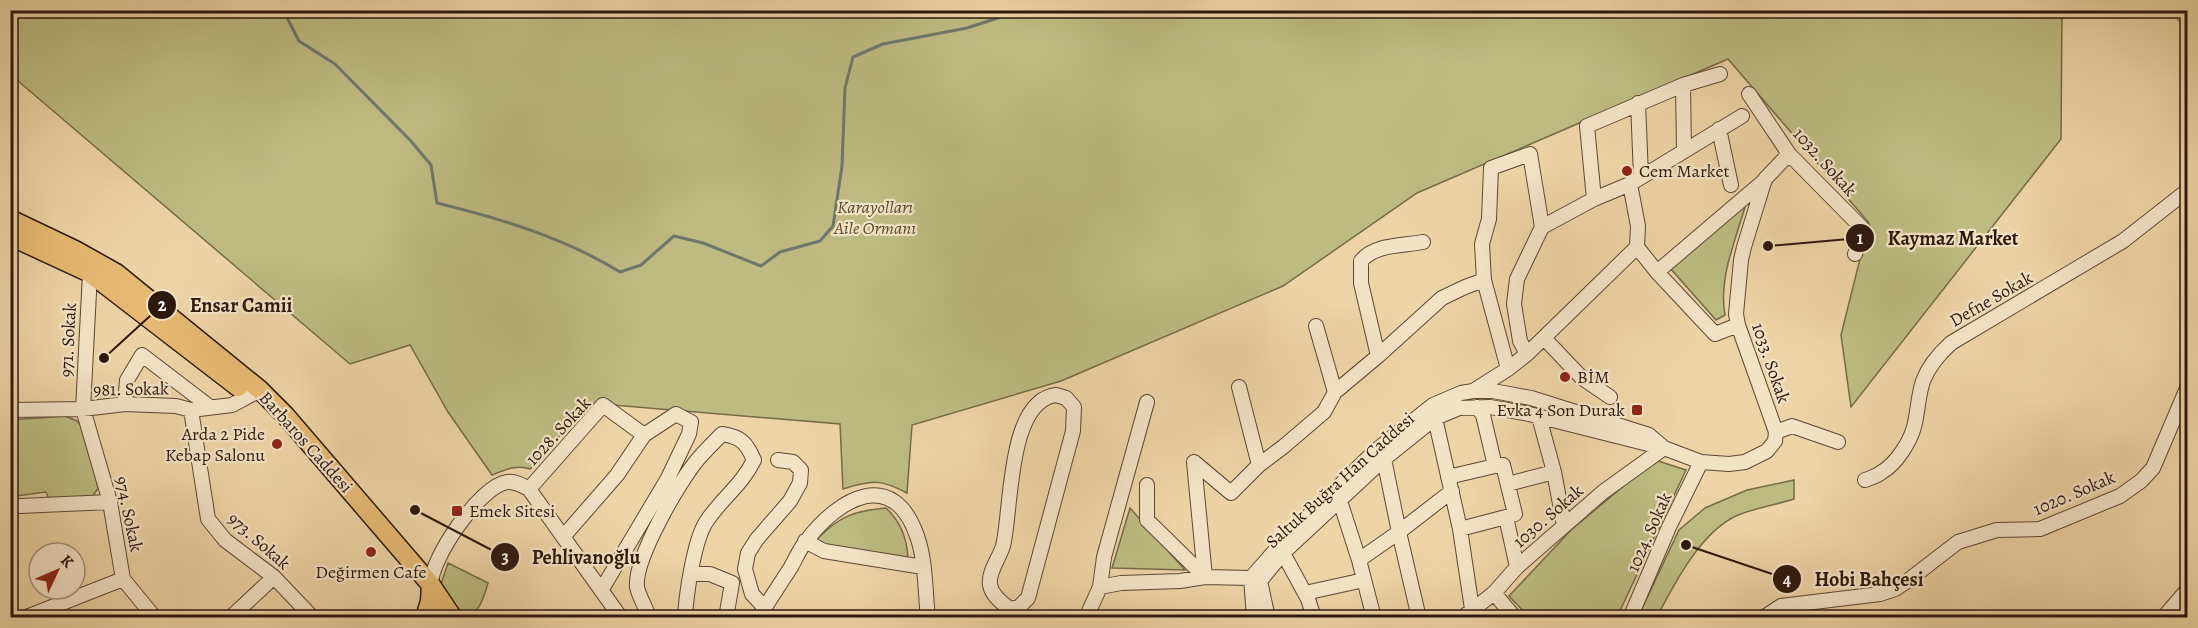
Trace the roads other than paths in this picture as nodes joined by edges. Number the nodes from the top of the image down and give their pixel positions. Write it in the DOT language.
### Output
graph roads {
  1 [pos="2179,10"];
  2 [pos="2187,20"];
  3 [pos="1720,74"];
  4 [pos="1683,85"];
  5 [pos="1749,94"];
  6 [pos="1638,103"];
  7 [pos="1742,116"];
  8 [pos="1719,129"];
  9 [pos="1684,150"];
  10 [pos="1789,154"];
  11 [pos="1765,179"];
  12 [pos="1635,180"];
  13 [pos="1731,185"];
  14 [pos="2187,190"];
  15 [pos="1594,199"];
  16 [pos="10,219"];
  17 [pos="1542,227"];
  18 [pos="10,236"];
  19 [pos="1423,242"];
  20 [pos="1637,247"];
  21 [pos="1855,254"];
  22 [pos="1657,272"];
  23 [pos="90,273"];
  24 [pos="1484,280"];
  25 [pos="1738,325"];
  26 [pos="1316,326"];
  27 [pos="1544,338"];
  28 [pos="1527,354"];
  29 [pos="1378,356"];
  30 [pos="1508,369"];
  31 [pos="2187,386"];
  32 [pos="1239,387"];
  33 [pos="1473,391"];
  34 [pos="1335,392"];
  35 [pos="255,393"];
  36 [pos="1610,397"];
  37 [pos="1147,402"];
  38 [pos="125,404"];
  39 [pos="210,407"];
  40 [pos="1477,407"];
  41 [pos="1459,408"];
  42 [pos="83,409"];
  43 [pos="10,410"];
  44 [pos="191,410"];
  45 [pos="1539,417"];
  46 [pos="1435,418"];
  47 [pos="1776,432"];
  48 [pos="644,435"];
  49 [pos="1838,442"];
  50 [pos="1664,448"];
  51 [pos="1384,459"];
  52 [pos="778,460"];
  53 [pos="1701,462"];
  54 [pos="1259,465"];
  55 [pos="1496,466"];
  56 [pos="1554,472"];
  57 [pos="1448,477"];
  58 [pos="1865,480"];
  59 [pos="1508,484"];
  60 [pos="1148,485"];
  61 [pos="529,489"];
  62 [pos="1452,491"];
  63 [pos="1340,501"];
  64 [pos="110,502"];
  65 [pos="10,504"];
  66 [pos="1506,517"];
  67 [pos="1564,525"];
  68 [pos="1460,529"];
  69 [pos="1399,532"];
  70 [pos="563,537"];
  71 [pos="805,541"];
  72 [pos="442,551"];
  73 [pos="1283,553"];
  74 [pos="405,554"];
  75 [pos="1359,560"];
  76 [pos="923,567"];
  77 [pos="1517,567"];
  78 [pos="691,574"];
  79 [pos="274,577"];
  80 [pos="1205,577"];
  81 [pos="123,579"];
  82 [pos="1256,580"];
  83 [pos="1364,580"];
  84 [pos="1100,587"];
  85 [pos="602,589"];
  86 [pos="2187,590"];
  87 [pos="1305,593"];
  88 [pos="1494,593"];
  89 [pos="436,608"];
  90 [pos="10,613"];
  91 [pos="761,613"];
  92 [pos="1467,613"];
  93 [pos="1010,614"];
  94 [pos="17,618"];
  95 [pos="24,618"];
  96 [pos="155,618"];
  97 [pos="230,618"];
  98 [pos="313,618"];
  99 [pos="621,618"];
  100 [pos="649,618"];
  101 [pos="685,618"];
  102 [pos="726,618"];
  103 [pos="928,618"];
  104 [pos="1086,618"];
  105 [pos="1254,618"];
  106 [pos="1268,618"];
  107 [pos="1314,618"];
  108 [pos="1374,618"];
  109 [pos="1419,618"];
  110 [pos="1515,618"];
  111 [pos="1630,618"];
  112 [pos="1763,618"];
  113 [pos="2163,618"];
  1 -- 2 [label="street"];
  3 -- 4 [label="street"];
  4 -- 6 [label="street"];
  4 -- 9 [label="street"];
  5 -- 10 [label="street, 1032. Sokak"];
  6 -- 12 [label="street"];
  6 -- 15 [label="street"];
  7 -- 8 [label="street"];
  8 -- 9 [label="street"];
  8 -- 13 [label="street"];
  9 -- 12 [label="street"];
  10 -- 11 [label="street, 1033. Sokak"];
  10 -- 21 [label="street, 1032. Sokak"];
  11 -- 22 [label="street"];
  11 -- 25 [label="street, 1033. Sokak"];
  12 -- 15 [label="street"];
  12 -- 20 [label="street"];
  14 -- 58 [label="street, Defne Sokak"];
  15 -- 17 [label="street"];
  16 -- 35 [label="main road, Barbaros Caddesi"];
  17 -- 24 [label="street"];
  17 -- 28 [label="street"];
  18 -- 23 [label="main road, Barbaros Caddesi"];
  19 -- 29 [label="street"];
  20 -- 22 [label="street"];
  20 -- 27 [label="street"];
  22 -- 25 [label="street"];
  23 -- 35 [label="main road, Barbaros Caddesi"];
  23 -- 42 [label="street, 971. Sokak"];
  24 -- 29 [label="street"];
  24 -- 30 [label="street"];
  25 -- 47 [label="street, 1033. Sokak"];
  26 -- 34 [label="street"];
  27 -- 28 [label="street"];
  27 -- 36 [label="street"];
  28 -- 30 [label="street"];
  29 -- 34 [label="street"];
  30 -- 33 [label="street"];
  31 -- 112 [label="street, 1020. Sokak"];
  32 -- 54 [label="street"];
  33 -- 41 [label="street"];
  33 -- 50 [label="street, Saltuk Buğra Han Caddesi"];
  33 -- 82 [label="street, Saltuk Buğra Han Caddesi"];
  34 -- 54 [label="street"];
  35 -- 39 [label="street, 981. Sokak"];
  35 -- 74 [label="main road, Barbaros Caddesi"];
  35 -- 89 [label="main road, Barbaros Caddesi"];
  37 -- 84 [label="street"];
  38 -- 39 [label="street"];
  38 -- 42 [label="street, 981. Sokak"];
  38 -- 44 [label="street, 981. Sokak"];
  39 -- 44 [label="street, 981. Sokak"];
  40 -- 41 [label="street, Saltuk Buğra Han Caddesi"];
  40 -- 45 [label="street, Saltuk Buğra Han Caddesi"];
  40 -- 55 [label="street"];
  41 -- 46 [label="street, Saltuk Buğra Han Caddesi"];
  42 -- 43 [label="street, 981. Sokak"];
  42 -- 64 [label="street, 974. Sokak"];
  44 -- 79 [label="street, 973. Sokak"];
  45 -- 50 [label="street, Saltuk Buğra Han Caddesi"];
  45 -- 56 [label="street"];
  46 -- 51 [label="street, Saltuk Buğra Han Caddesi"];
  46 -- 57 [label="street"];
  47 -- 49 [label="street"];
  47 -- 53 [label="street, 1033. Sokak"];
  48 -- 61 [label="street, 1028. Sokak"];
  48 -- 70 [label="street"];
  48 -- 85 [label="street"];
  50 -- 53 [label="street"];
  50 -- 67 [label="street, 1030. Sokak"];
  51 -- 63 [label="street, Saltuk Buğra Han Caddesi"];
  51 -- 69 [label="street"];
  52 -- 91 [label="street"];
  53 -- 111 [label="street, 1024. Sokak"];
  54 -- 80 [label="street"];
  55 -- 57 [label="street"];
  55 -- 59 [label="street"];
  56 -- 59 [label="street"];
  56 -- 67 [label="street"];
  57 -- 62 [label="street"];
  59 -- 66 [label="street"];
  60 -- 80 [label="street"];
  61 -- 70 [label="street"];
  61 -- 72 [label="street"];
  62 -- 68 [label="street"];
  62 -- 69 [label="street"];
  63 -- 73 [label="street, Saltuk Buğra Han Caddesi"];
  63 -- 75 [label="street"];
  64 -- 65 [label="street"];
  64 -- 81 [label="street, 974. Sokak"];
  66 -- 68 [label="street"];
  66 -- 77 [label="street"];
  67 -- 77 [label="street, 1030. Sokak"];
  68 -- 92 [label="street"];
  69 -- 75 [label="street"];
  69 -- 109 [label="street"];
  70 -- 85 [label="street"];
  71 -- 76 [label="street"];
  71 -- 76 [label="street"];
  71 -- 91 [label="street"];
  72 -- 74 [label="street"];
  72 -- 89 [label="street"];
  73 -- 82 [label="street, Saltuk Buğra Han Caddesi"];
  73 -- 87 [label="street"];
  74 -- 89 [label="main road, Barbaros Caddesi"];
  75 -- 83 [label="street"];
  76 -- 103 [label="street"];
  77 -- 88 [label="street, 1030. Sokak"];
  78 -- 100 [label="street"];
  78 -- 101 [label="street"];
  78 -- 102 [label="street"];
  79 -- 97 [label="street"];
  79 -- 98 [label="street, 973. Sokak"];
  80 -- 82 [label="street"];
  80 -- 84 [label="street"];
  81 -- 95 [label="street"];
  81 -- 96 [label="street, 974. Sokak"];
  82 -- 105 [label="street"];
  82 -- 106 [label="street"];
  83 -- 87 [label="street"];
  83 -- 108 [label="street"];
  84 -- 104 [label="street"];
  85 -- 99 [label="street"];
  86 -- 113 [label="street"];
  87 -- 107 [label="street"];
  88 -- 92 [label="street, 1030. Sokak"];
  88 -- 110 [label="street"];
  90 -- 94 [label="street"];
  93 -- 93 [label="street"];
}
